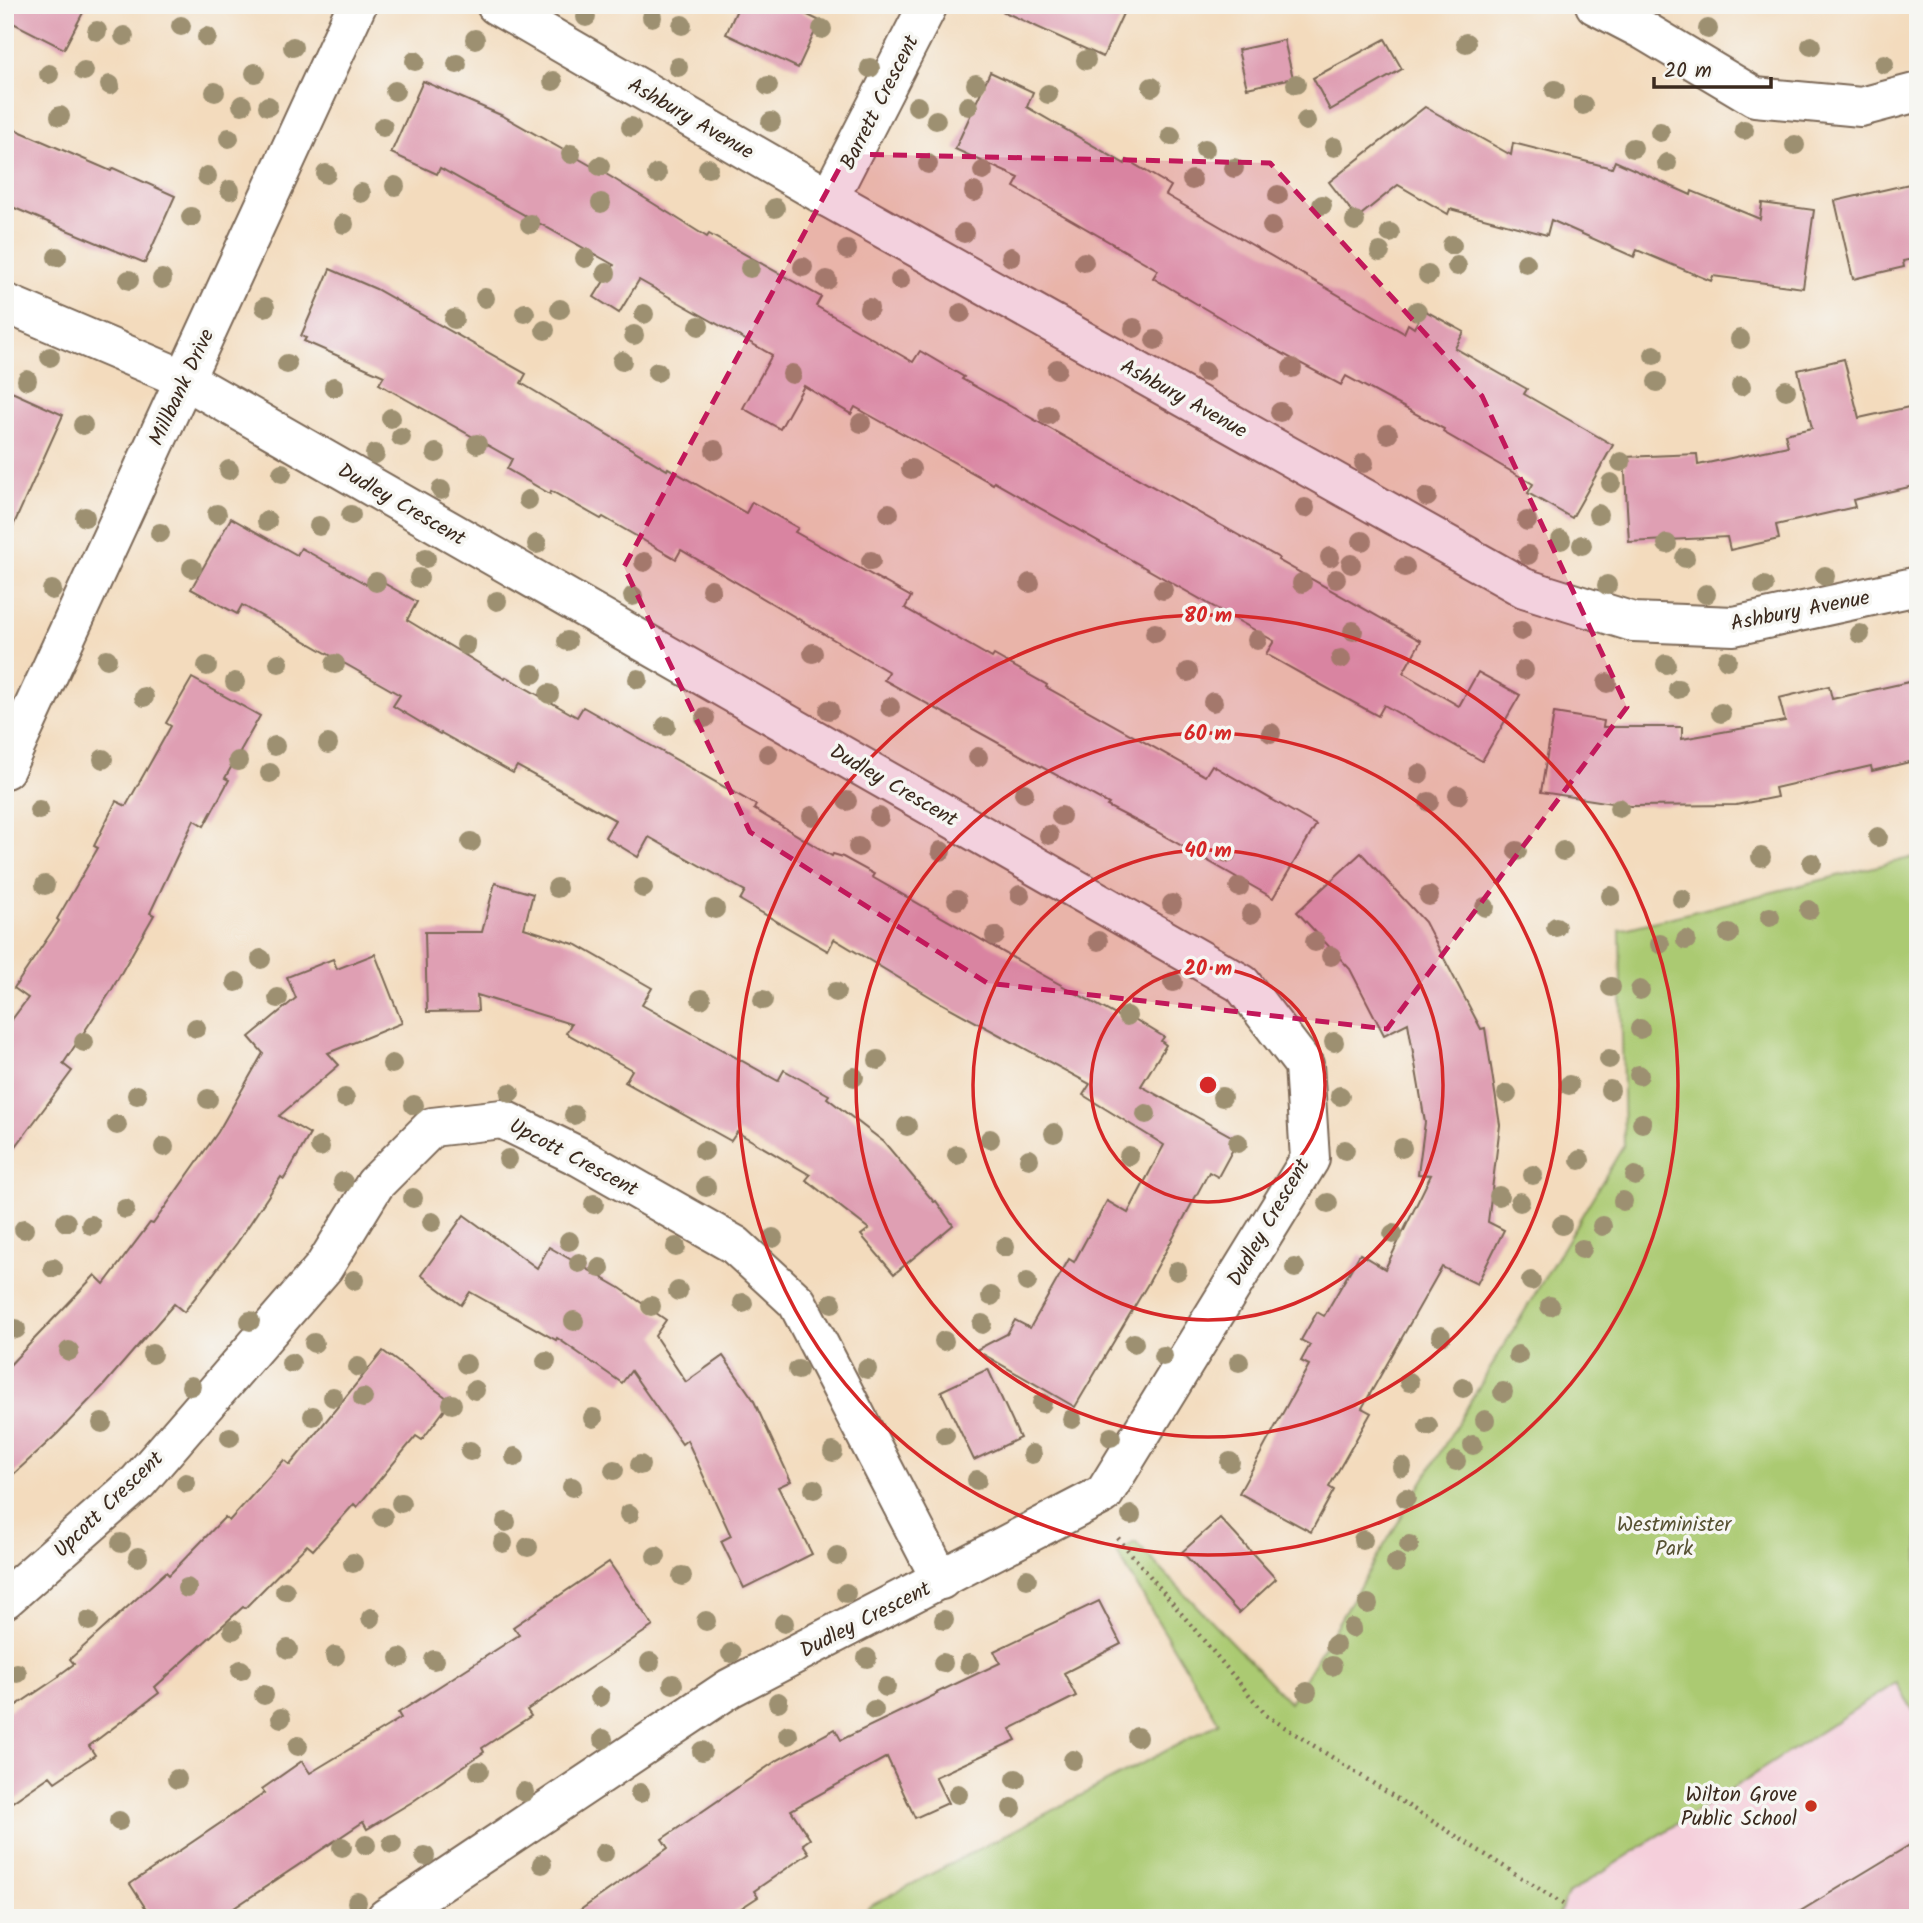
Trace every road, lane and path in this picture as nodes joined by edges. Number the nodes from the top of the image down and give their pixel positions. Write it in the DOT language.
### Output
graph roads {
  1 [pos="356,5"];
  2 [pos="496,5"];
  3 [pos="928,5"];
  4 [pos="1595,5"];
  5 [pos="1918,92"];
  6 [pos="830,198"];
  7 [pos="5,303"];
  8 [pos="184,379"];
  9 [pos="1918,586"];
  10 [pos="5,769"];
  11 [pos="1118,1538"];
  12 [pos="941,1580"];
  13 [pos="5,1599"];
  14 [pos="1563,1904"];
  15 [pos="386,1918"];
  1 -- 8 [label="street, Millbank Drive"];
  2 -- 6 [label="street, Ashbury Avenue"];
  3 -- 6 [label="street, Barrett Crescent"];
  4 -- 5 [label="street"];
  6 -- 9 [label="street, Ashbury Avenue"];
  7 -- 8 [label="street, Dudley Crescent"];
  8 -- 10 [label="street, Millbank Drive"];
  8 -- 12 [label="street, Dudley Crescent"];
  11 -- 14 [label="path"];
  12 -- 13 [label="street, Upcott Crescent"];
  12 -- 15 [label="street, Dudley Crescent"];
}
